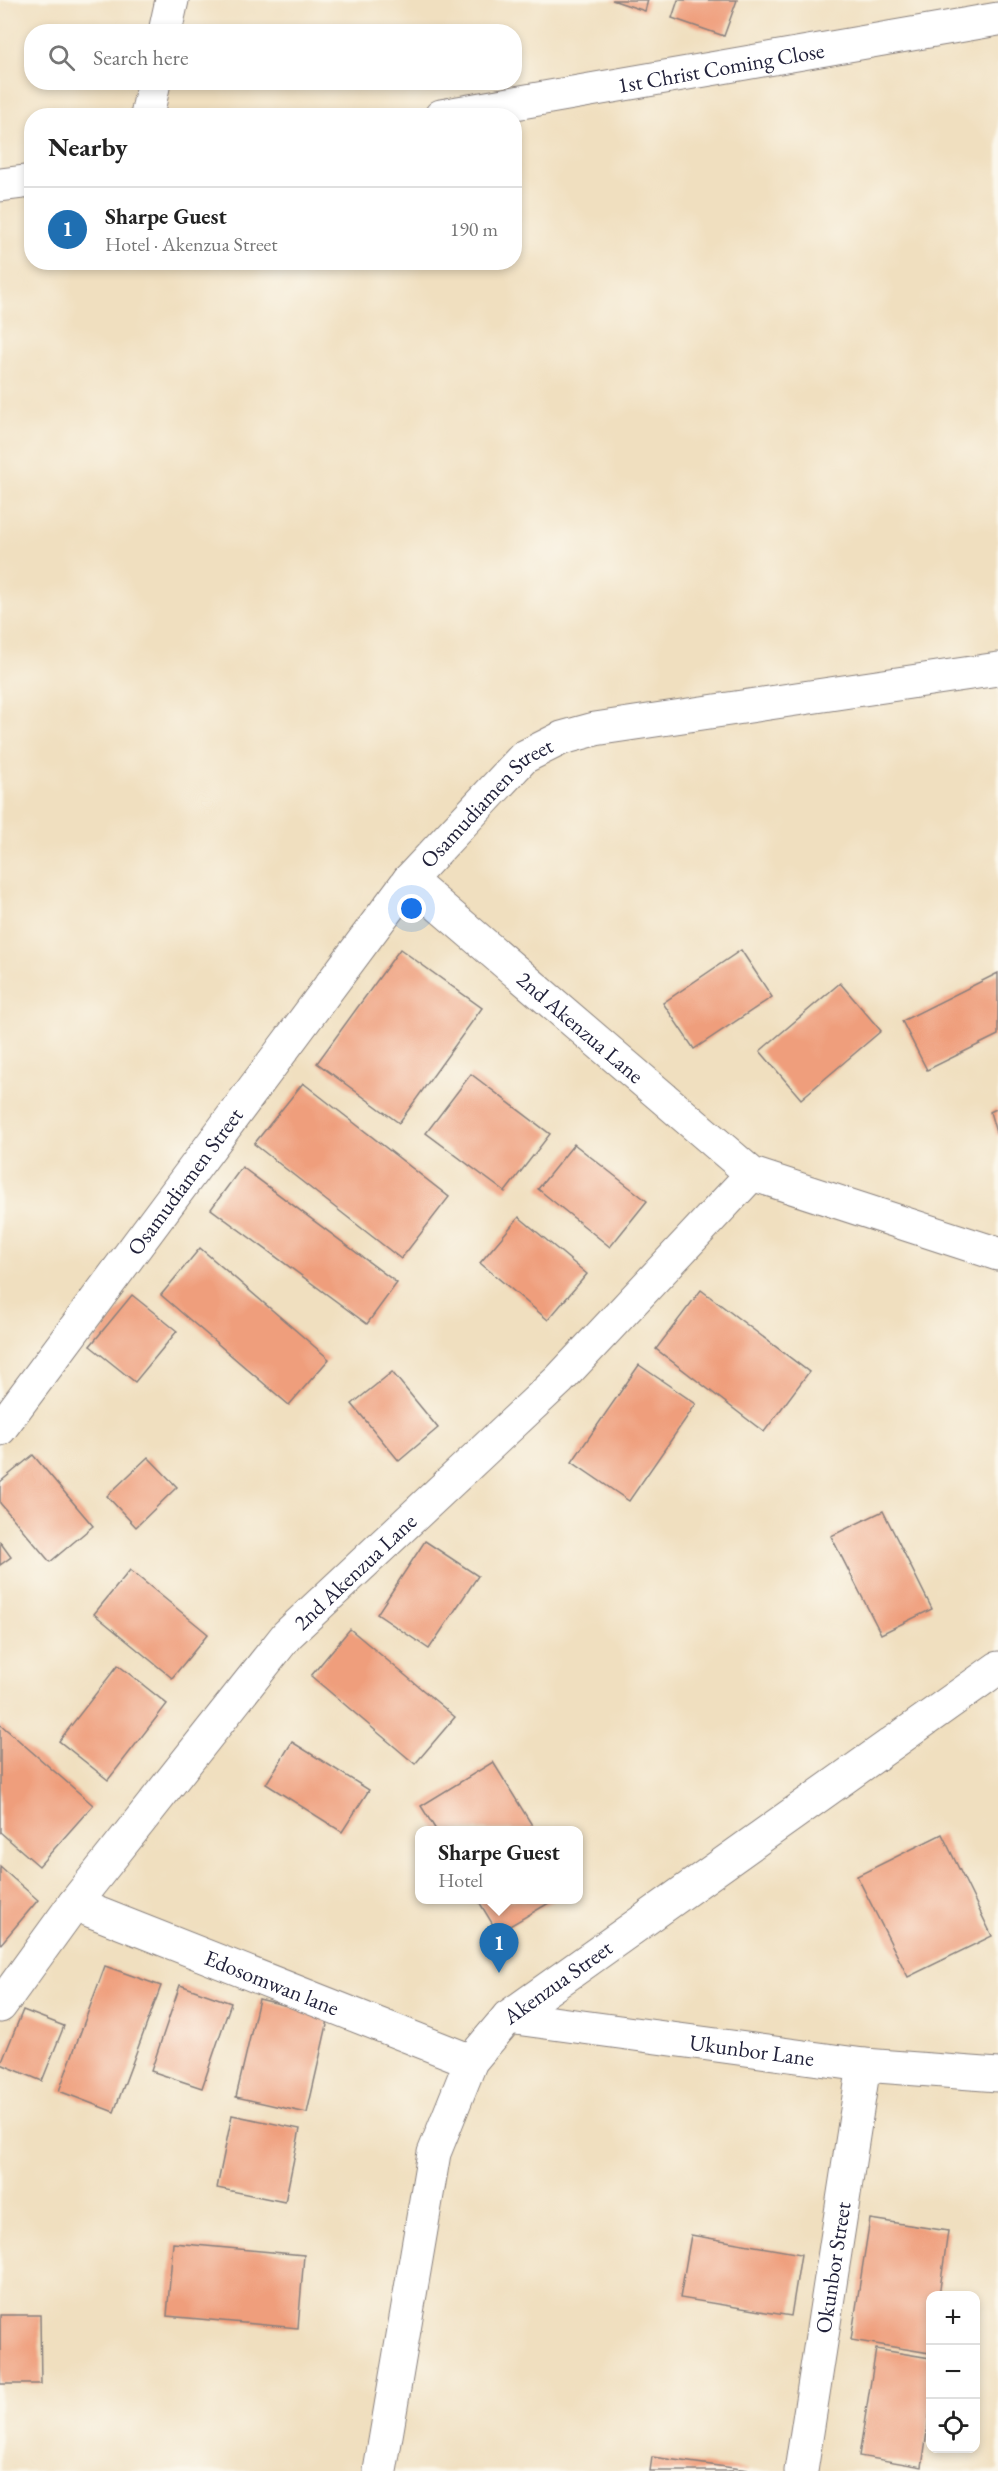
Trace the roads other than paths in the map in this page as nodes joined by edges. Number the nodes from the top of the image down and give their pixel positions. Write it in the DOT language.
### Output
graph roads {
  1 [pos="172,0"];
  2 [pos="998,19"];
  3 [pos="167,24"];
  4 [pos="152,90"];
  5 [pos="149,108"];
  6 [pos="487,108"];
  7 [pos="24,182"];
  8 [pos="0,185"];
  9 [pos="998,669"];
  10 [pos="409,880"];
  11 [pos="752,1174"];
  12 [pos="998,1254"];
  13 [pos="0,1429"];
  14 [pos="998,1668"];
  15 [pos="74,1904"];
  16 [pos="0,2006"];
  17 [pos="508,2017"];
  18 [pos="471,2061"];
  19 [pos="864,2066"];
  20 [pos="998,2075"];
  21 [pos="380,2471"];
  22 [pos="801,2471"];
  1 -- 3 [label="street"];
  2 -- 6 [label="street, 1st Christ Coming Close"];
  4 -- 5 [label="street"];
  7 -- 8 [label="street"];
  9 -- 10 [label="street, Osamudiamen Street"];
  10 -- 11 [label="street, 2nd Akenzua Lane"];
  10 -- 13 [label="street, Osamudiamen Street"];
  11 -- 12 [label="street, 2nd Akenzua Lane"];
  11 -- 15 [label="street, 2nd Akenzua Lane"];
  14 -- 17 [label="street, Akenzua Street"];
  15 -- 16 [label="street, 2nd Akenzua Lane"];
  15 -- 18 [label="street, Edosomwan lane"];
  17 -- 18 [label="street, Akenzua Street"];
  17 -- 19 [label="street, Ukunbor Lane"];
  18 -- 21 [label="street, Akenzua Street"];
  19 -- 20 [label="street, Ukunbor Lane"];
  19 -- 22 [label="street, Okunbor Street"];
}
